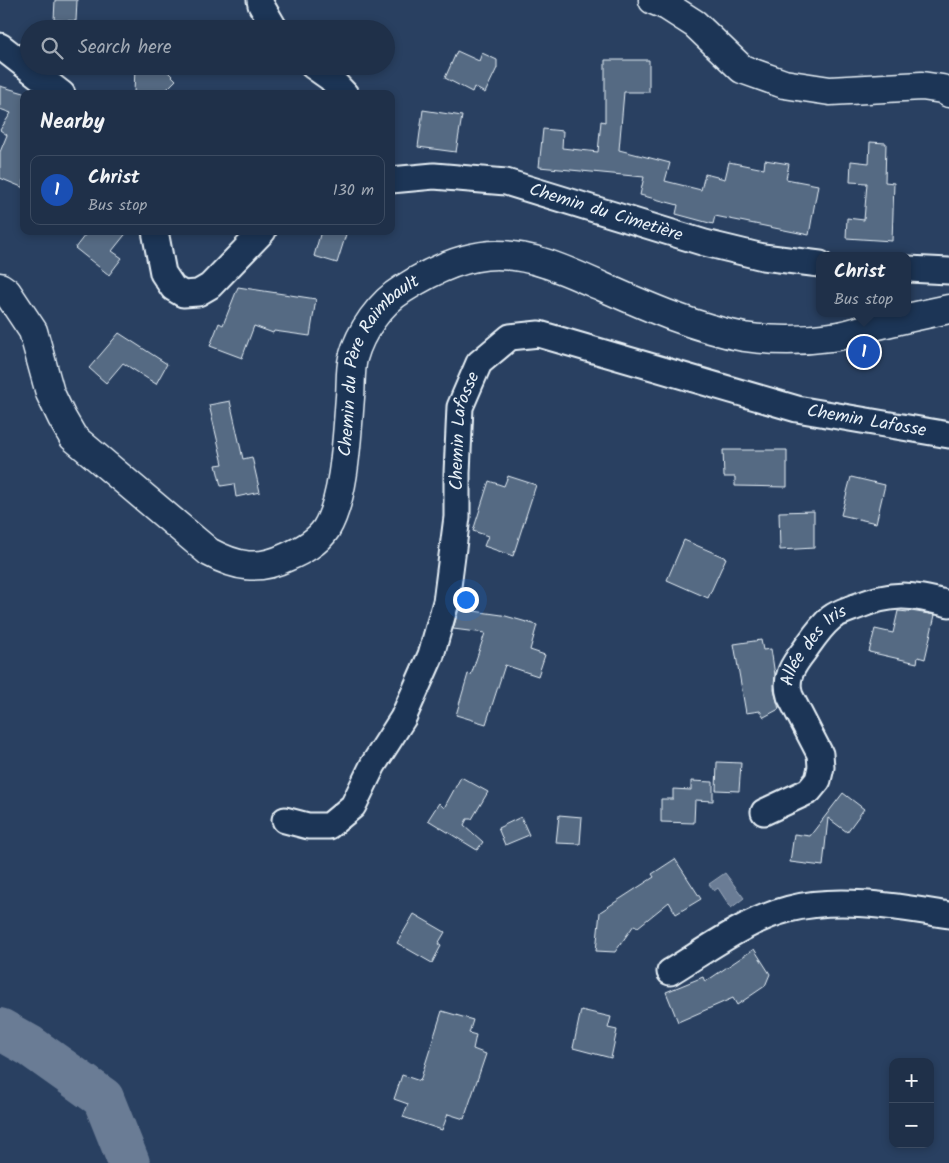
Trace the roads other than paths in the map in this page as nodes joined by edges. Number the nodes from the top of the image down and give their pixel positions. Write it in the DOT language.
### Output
graph roads {
  1 [pos="260,0"];
  2 [pos="654,0"];
  3 [pos="270,20"];
  4 [pos="0,46"];
  5 [pos="20,61"];
  6 [pos="37,75"];
  7 [pos="326,75"];
  8 [pos="57,90"];
  9 [pos="341,90"];
  10 [pos="949,93"];
  11 [pos="395,180"];
  12 [pos="156,235"];
  13 [pos="258,235"];
  14 [pos="816,264"];
  15 [pos="911,269"];
  16 [pos="949,270"];
  17 [pos="0,287"];
  18 [pos="949,309"];
  19 [pos="949,435"];
  20 [pos="949,604"];
  21 [pos="764,812"];
  22 [pos="285,820"];
  23 [pos="949,915"];
  24 [pos="670,972"];
  1 -- 3 [label="street"];
  2 -- 10 [label="street"];
  4 -- 5 [label="street"];
  6 -- 8 [label="street"];
  7 -- 9 [label="street"];
  11 -- 14 [label="street, Chemin du Cimetière"];
  12 -- 13 [label="street"];
  15 -- 16 [label="street"];
  17 -- 18 [label="street, Chemin du Père Raimbault"];
  19 -- 22 [label="street, Chemin Lafosse"];
  20 -- 21 [label="street, Allée des Iris"];
  23 -- 24 [label="street"];
}
